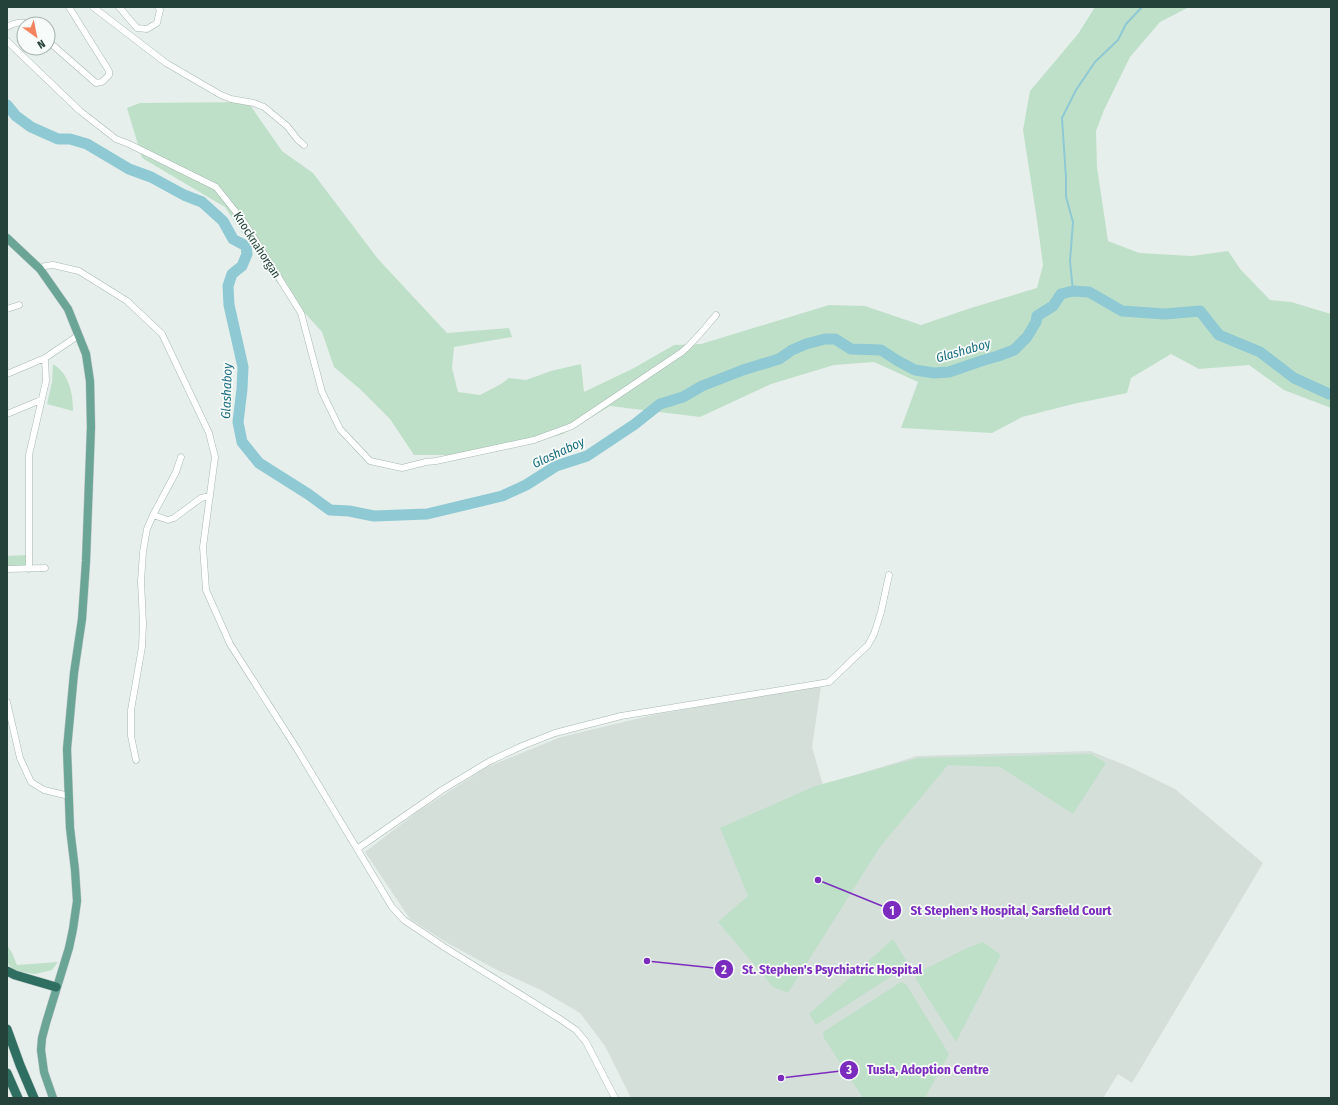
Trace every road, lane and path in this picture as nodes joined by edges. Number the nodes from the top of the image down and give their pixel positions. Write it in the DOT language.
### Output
graph roads {
  1 [pos="69,7"];
  2 [pos="93,7"];
  3 [pos="119,7"];
  4 [pos="158,7"];
  5 [pos="7,41"];
  6 [pos="56,48"];
  7 [pos="304,145"];
  8 [pos="7,238"];
  9 [pos="40,269"];
  10 [pos="19,305"];
  11 [pos="7,310"];
  12 [pos="716,315"];
  13 [pos="79,335"];
  14 [pos="45,358"];
  15 [pos="7,374"];
  16 [pos="41,400"];
  17 [pos="7,414"];
  18 [pos="181,456"];
  19 [pos="210,496"];
  20 [pos="153,515"];
  21 [pos="45,568"];
  22 [pos="7,569"];
  23 [pos="29,569"];
  24 [pos="889,575"];
  25 [pos="7,702"];
  26 [pos="136,760"];
  27 [pos="69,796"];
  28 [pos="356,849"];
  29 [pos="7,971"];
  30 [pos="56,987"];
  31 [pos="7,1029"];
  32 [pos="7,1073"];
  33 [pos="18,1098"];
  34 [pos="34,1098"];
  35 [pos="53,1098"];
  36 [pos="615,1098"];
  1 -- 6 [label="street"];
  2 -- 7 [label="street"];
  3 -- 4 [label="street"];
  5 -- 12 [label="street, Knocknahorgan"];
  8 -- 9 [label="main road"];
  9 -- 13 [label="main road"];
  9 -- 19 [label="street"];
  10 -- 11 [label="street"];
  13 -- 14 [label="street"];
  13 -- 27 [label="main road"];
  14 -- 15 [label="street"];
  14 -- 16 [label="street"];
  16 -- 17 [label="street"];
  16 -- 23 [label="street"];
  18 -- 20 [label="street"];
  19 -- 20 [label="street"];
  19 -- 28 [label="street"];
  20 -- 26 [label="street"];
  21 -- 23 [label="street"];
  22 -- 23 [label="street"];
  24 -- 28 [label="street"];
  25 -- 27 [label="street"];
  27 -- 30 [label="main road"];
  28 -- 36 [label="street"];
  29 -- 30 [label="highway"];
  30 -- 35 [label="main road"];
  31 -- 34 [label="highway"];
  32 -- 33 [label="highway"];
}
